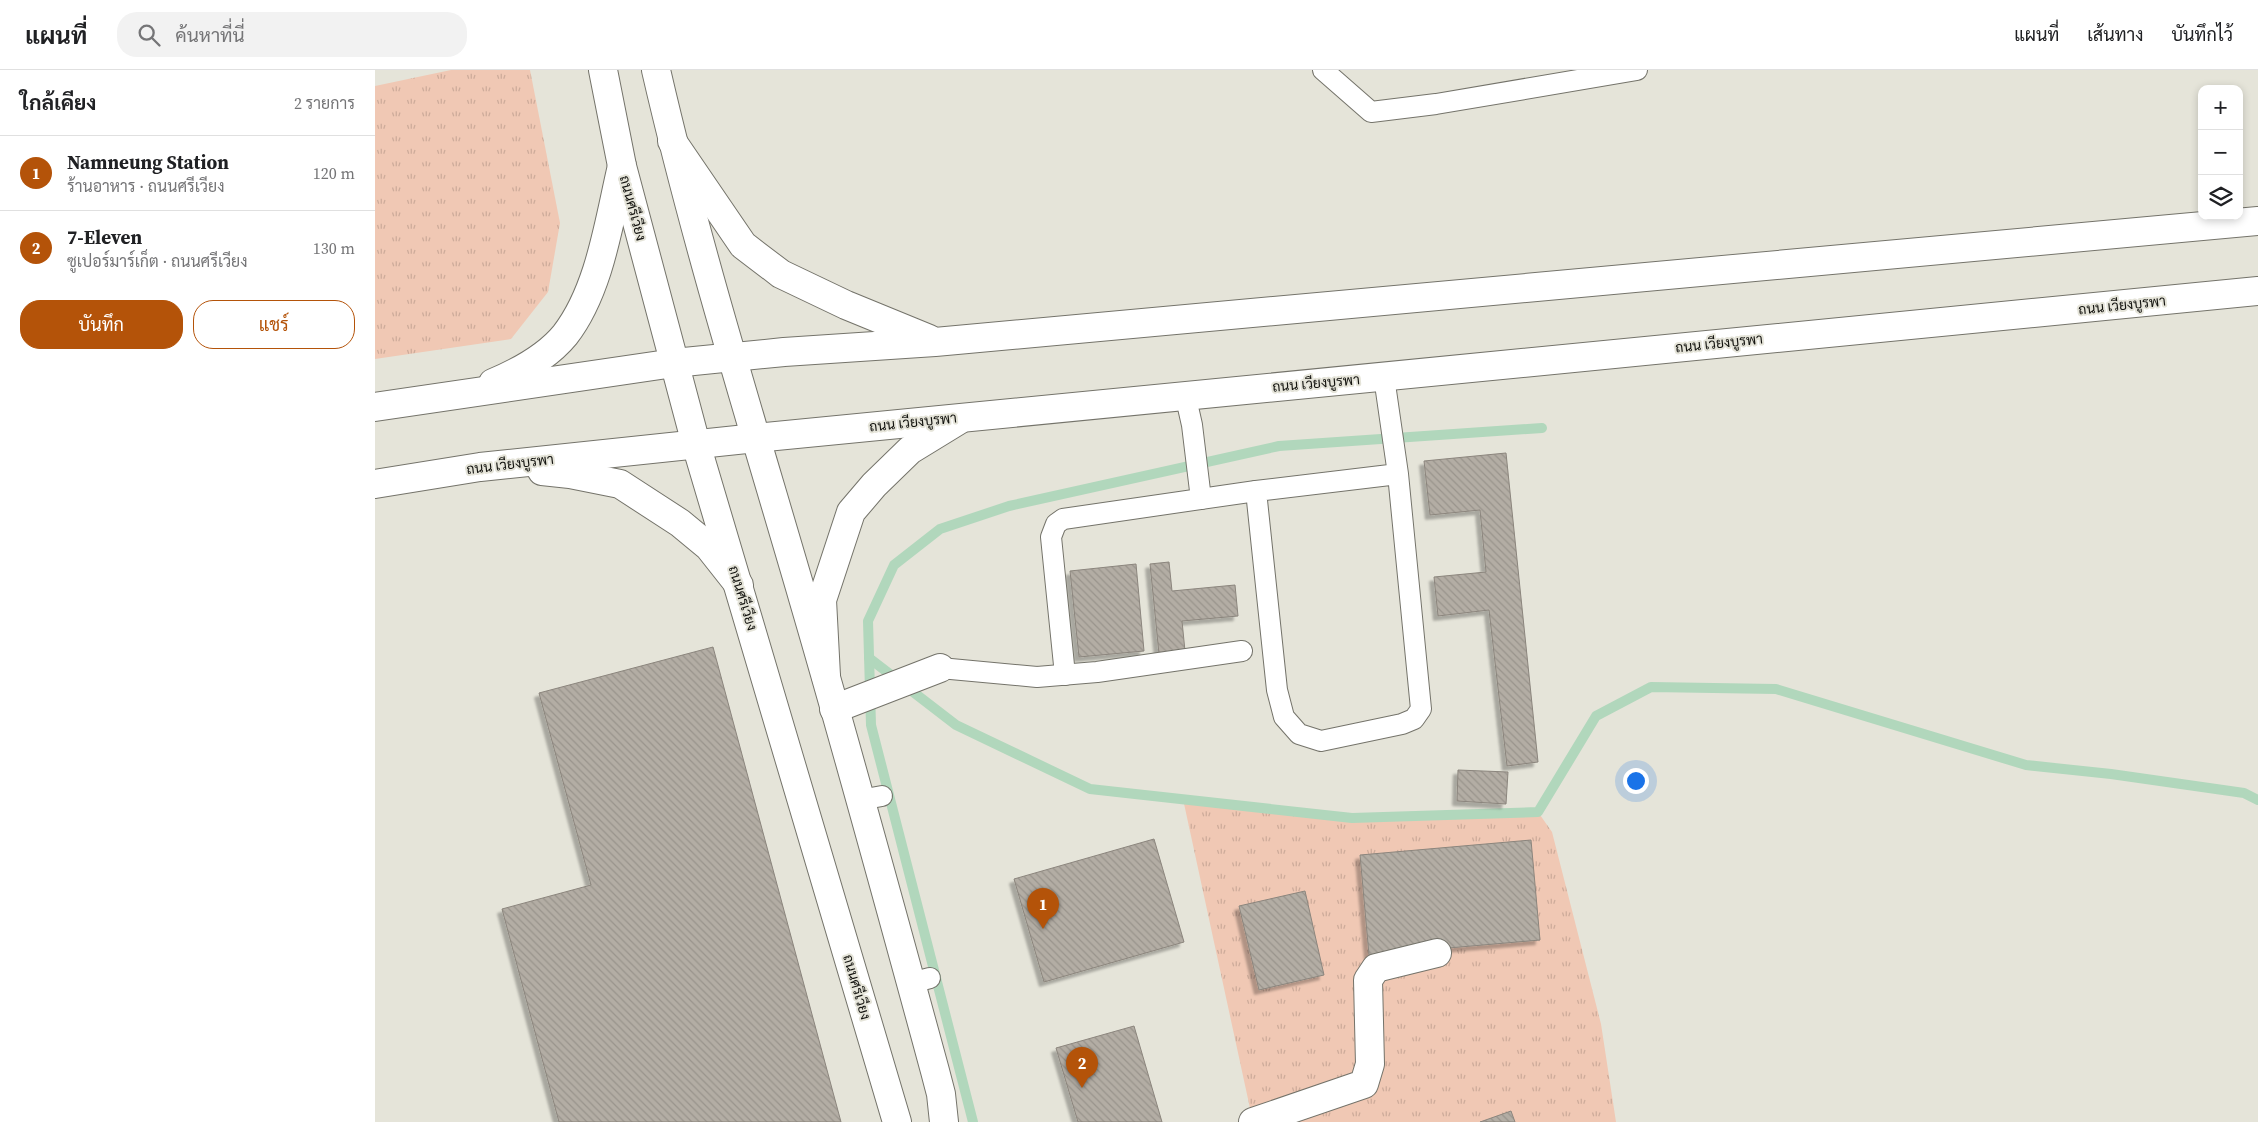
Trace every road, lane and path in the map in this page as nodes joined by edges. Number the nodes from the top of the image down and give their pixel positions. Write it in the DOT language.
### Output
graph roads {
  1 [pos="603,70"];
  2 [pos="656,70"];
  3 [pos="1323,70"];
  4 [pos="1637,70"];
  5 [pos="672,140"];
  6 [pos="622,166"];
  7 [pos="2258,221"];
  8 [pos="2258,291"];
  9 [pos="935,342"];
  10 [pos="733,357"];
  11 [pos="674,363"];
  12 [pos="1384,377"];
  13 [pos="1185,394"];
  14 [pos="459,395"];
  15 [pos="375,407"];
  16 [pos="964,416"];
  17 [pos="756,438"];
  18 [pos="696,444"];
  19 [pos="1397,466"];
  20 [pos="479,467"];
  21 [pos="375,484"];
  22 [pos="1201,491"];
  23 [pos="1256,491"];
  24 [pos="739,584"];
  25 [pos="1242,651"];
  26 [pos="940,668"];
  27 [pos="1065,675"];
  28 [pos="826,676"];
  29 [pos="846,704"];
  30 [pos="1437,953"];
  31 [pos="1264,1121"];
  32 [pos="897,1122"];
  33 [pos="944,1122"];
  1 -- 6 [label="main road, ถนนศรีเวียง"];
  2 -- 5 [label="main road"];
  3 -- 4 [label="lane"];
  5 -- 9 [label="main road"];
  5 -- 10 [label="main road"];
  6 -- 11 [label="main road, ถนนศรีเวียง"];
  6 -- 14 [label="main road"];
  7 -- 9 [label="main road"];
  8 -- 12 [label="main road, ถนน เวียงบูรพา"];
  9 -- 10 [label="main road"];
  10 -- 11 [label="main road"];
  10 -- 17 [label="main road"];
  11 -- 14 [label="main road"];
  11 -- 18 [label="main road, ถนนศรีเวียง"];
  12 -- 13 [label="main road, ถนน เวียงบูรพา"];
  12 -- 19 [label="lane"];
  13 -- 16 [label="main road, ถนน เวียงบูรพา"];
  13 -- 22 [label="lane"];
  14 -- 15 [label="main road"];
  16 -- 17 [label="main road, ถนน เวียงบูรพา"];
  16 -- 28 [label="main road"];
  17 -- 18 [label="main road, ถนน เวียงบูรพา"];
  17 -- 28 [label="main road"];
  18 -- 20 [label="main road, ถนน เวียงบูรพา"];
  18 -- 24 [label="main road, ถนนศรีเวียง"];
  19 -- 23 [label="lane"];
  19 -- 23 [label="lane"];
  20 -- 21 [label="main road, ถนน เวียงบูรพา"];
  20 -- 24 [label="main road"];
  22 -- 23 [label="lane"];
  22 -- 27 [label="lane"];
  24 -- 32 [label="main road, ถนนศรีเวียง"];
  25 -- 27 [label="lane"];
  26 -- 27 [label="lane"];
  26 -- 29 [label="main road"];
  28 -- 29 [label="main road"];
  29 -- 33 [label="main road"];
  30 -- 31 [label="main road"];
}
